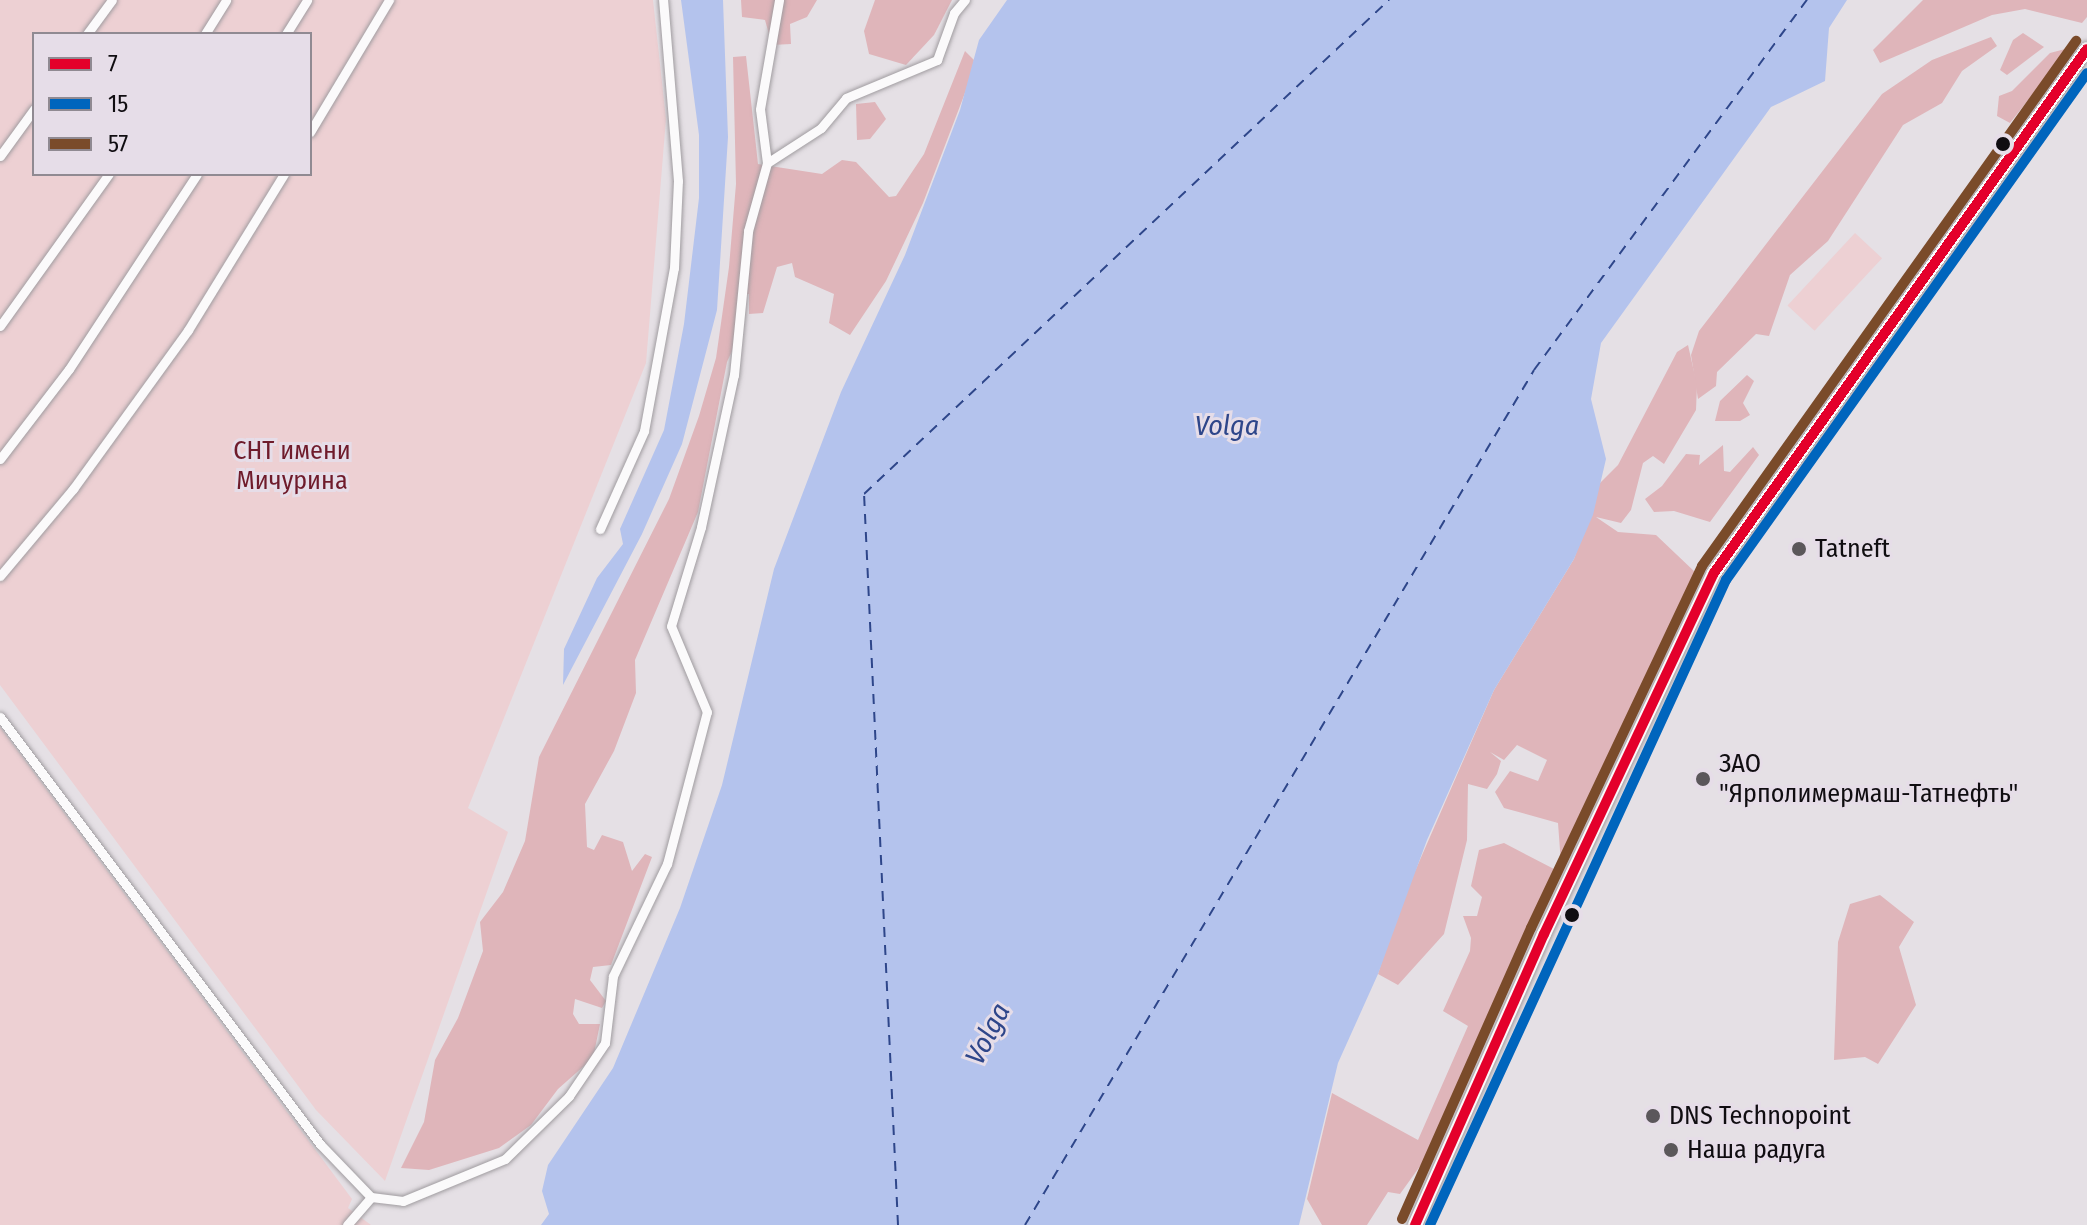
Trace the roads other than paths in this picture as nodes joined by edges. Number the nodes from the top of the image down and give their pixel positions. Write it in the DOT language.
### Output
graph roads {
  1 [pos="112,0"];
  2 [pos="226,0"];
  3 [pos="307,0"];
  4 [pos="389,0"];
  5 [pos="663,0"];
  6 [pos="779,0"];
  7 [pos="965,0"];
  8 [pos="88,32"];
  9 [pos="206,32"];
  10 [pos="287,32"];
  11 [pos="2087,49"];
  12 [pos="32,112"];
  13 [pos="312,129"];
  14 [pos="0,156"];
  15 [pos="767,163"];
  16 [pos="108,176"];
  17 [pos="196,176"];
  18 [pos="283,176"];
  19 [pos="0,326"];
  20 [pos="0,459"];
  21 [pos="600,529"];
  22 [pos="0,576"];
  23 [pos="0,717"];
  24 [pos="371,1197"];
  25 [pos="347,1225"];
  26 [pos="1415,1225"];
  1 -- 8 [label="street"];
  2 -- 9 [label="street"];
  3 -- 10 [label="street"];
  4 -- 13 [label="street"];
  5 -- 21 [label="street"];
  6 -- 15 [label="street"];
  7 -- 15 [label="street"];
  11 -- 26 [label="main road"];
  12 -- 14 [label="street"];
  15 -- 24 [label="street"];
  16 -- 19 [label="street"];
  17 -- 20 [label="street"];
  18 -- 22 [label="street"];
  23 -- 24 [label="street"];
  24 -- 25 [label="street"];
}
